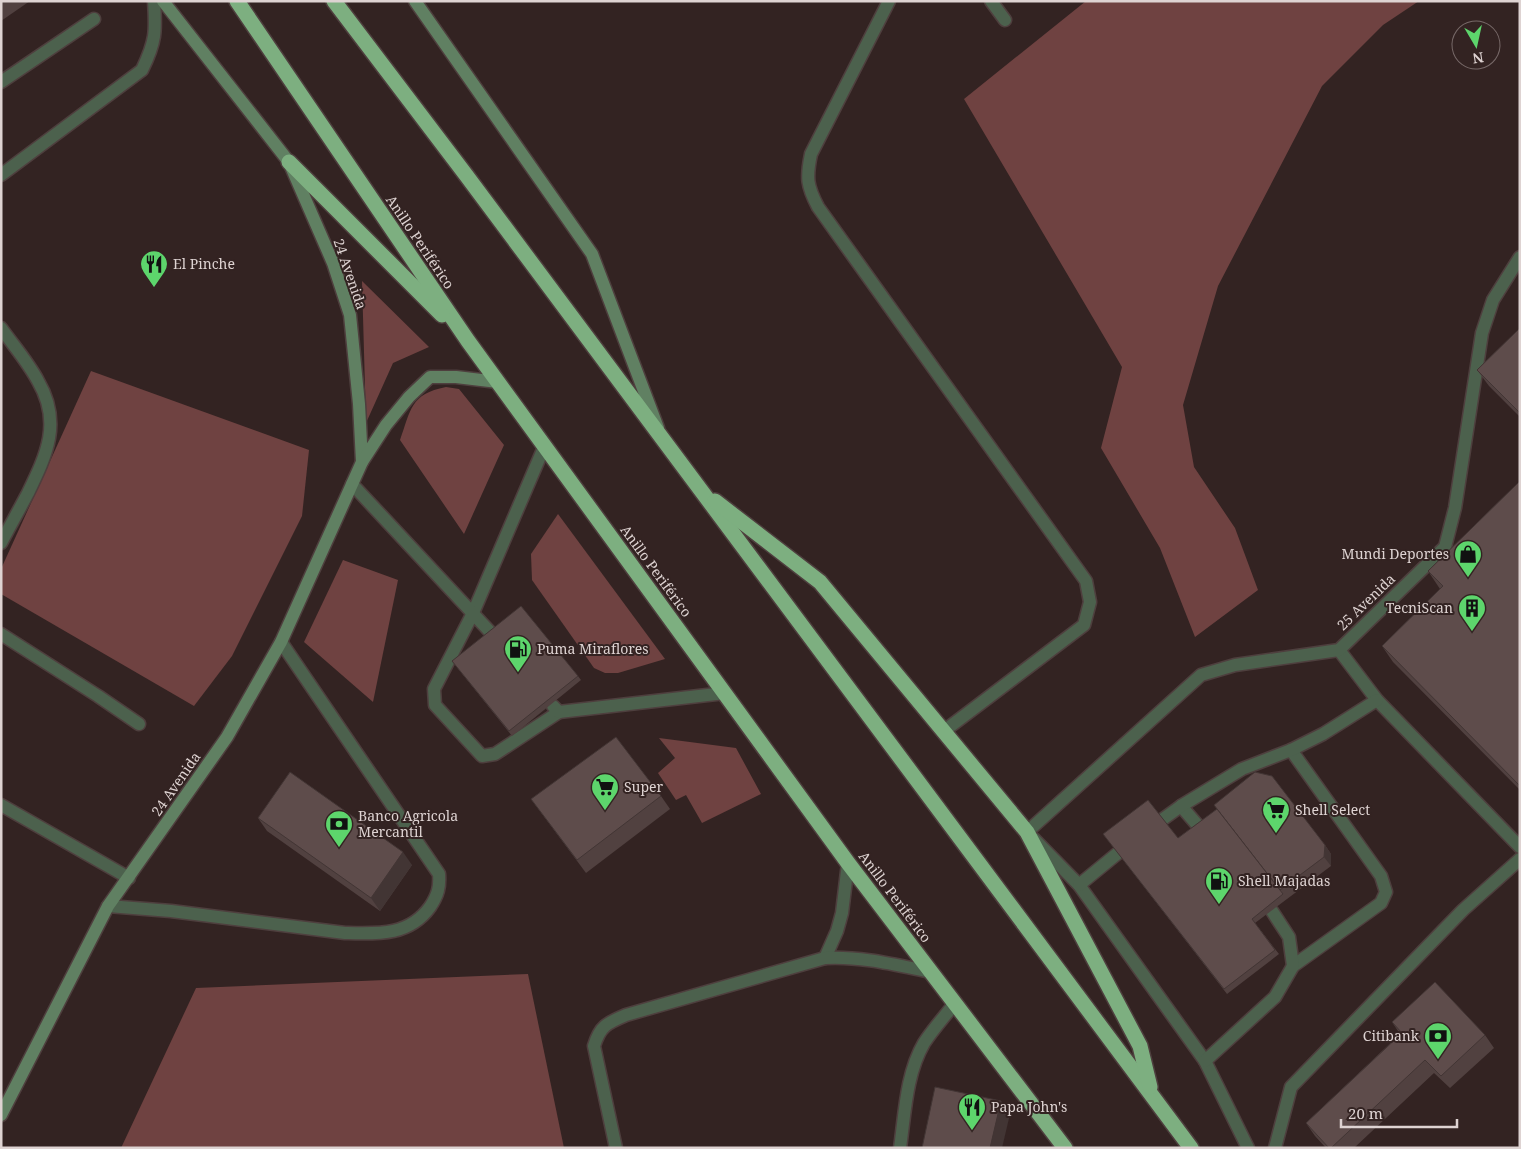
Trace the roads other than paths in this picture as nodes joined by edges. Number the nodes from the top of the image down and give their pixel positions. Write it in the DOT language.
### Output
graph roads {
  1 [pos="154,1"];
  2 [pos="163,1"];
  3 [pos="237,1"];
  4 [pos="334,1"];
  5 [pos="415,1"];
  6 [pos="888,1"];
  7 [pos="991,1"];
  8 [pos="94,19"];
  9 [pos="1005,20"];
  10 [pos="1,82"];
  11 [pos="289,162"];
  12 [pos="1,175"];
  13 [pos="1520,257"];
  14 [pos="1,328"];
  15 [pos="468,341"];
  16 [pos="498,382"];
  17 [pos="662,440"];
  18 [pos="544,445"];
  19 [pos="362,462"];
  20 [pos="352,484"];
  21 [pos="698,488"];
  22 [pos="1,544"];
  23 [pos="472,613"];
  24 [pos="1,634"];
  25 [pos="493,635"];
  26 [pos="282,642"];
  27 [pos="1339,650"];
  28 [pos="725,693"];
  29 [pos="1377,700"];
  30 [pos="139,724"];
  31 [pos="944,731"];
  32 [pos="1291,750"];
  33 [pos="1,805"];
  34 [pos="1181,806"];
  35 [pos="1163,819"];
  36 [pos="1200,828"];
  37 [pos="1027,832"];
  38 [pos="1520,848"];
  39 [pos="1118,853"];
  40 [pos="1520,859"];
  41 [pos="848,863"];
  42 [pos="129,878"];
  43 [pos="1079,885"];
  44 [pos="108,906"];
  45 [pos="1272,911"];
  46 [pos="825,958"];
  47 [pos="1293,966"];
  48 [pos="930,972"];
  49 [pos="955,1003"];
  50 [pos="1205,1061"];
  51 [pos="1151,1093"];
  52 [pos="1,1116"];
  53 [pos="1056,1141"];
  54 [pos="616,1148"];
  55 [pos="900,1148"];
  56 [pos="1065,1148"];
  57 [pos="1191,1148"];
  58 [pos="1248,1148"];
  59 [pos="1275,1148"];
  1 -- 12 [label="street"];
  2 -- 11 [label="street"];
  3 -- 15 [label="highway, Anillo Periférico"];
  4 -- 17 [label="highway"];
  5 -- 17 [label="street"];
  6 -- 31 [label="street"];
  7 -- 9 [label="street"];
  8 -- 10 [label="street"];
  11 -- 15 [label="highway"];
  11 -- 19 [label="street, 24 Avenida"];
  13 -- 27 [label="street, 25 Avenida"];
  14 -- 22 [label="street"];
  15 -- 16 [label="highway, Anillo Periférico"];
  16 -- 18 [label="highway, Anillo Periférico"];
  16 -- 19 [label="street, 24 Avenida"];
  17 -- 21 [label="highway"];
  18 -- 23 [label="street"];
  18 -- 28 [label="highway, Anillo Periférico"];
  19 -- 20 [label="street, 24 Avenida"];
  20 -- 23 [label="street"];
  20 -- 26 [label="street, 24 Avenida"];
  21 -- 31 [label="highway"];
  21 -- 51 [label="highway"];
  23 -- 25 [label="street"];
  23 -- 28 [label="street"];
  24 -- 30 [label="street"];
  26 -- 42 [label="street, 24 Avenida"];
  26 -- 44 [label="street"];
  27 -- 29 [label="street"];
  27 -- 37 [label="street, 25 Avenida"];
  28 -- 41 [label="highway, Anillo Periférico"];
  29 -- 32 [label="street"];
  29 -- 38 [label="street"];
  31 -- 37 [label="highway"];
  32 -- 34 [label="street"];
  32 -- 47 [label="street"];
  33 -- 42 [label="street"];
  34 -- 35 [label="street"];
  34 -- 36 [label="street"];
  37 -- 43 [label="street"];
  37 -- 51 [label="highway"];
  39 -- 43 [label="street"];
  40 -- 59 [label="street"];
  41 -- 46 [label="street"];
  41 -- 48 [label="highway, Anillo Periférico"];
  42 -- 44 [label="street, 24 Avenida"];
  43 -- 50 [label="street"];
  44 -- 52 [label="street, 24 Avenida"];
  45 -- 47 [label="street"];
  46 -- 48 [label="street"];
  46 -- 54 [label="street"];
  47 -- 50 [label="street"];
  48 -- 49 [label="highway, Anillo Periférico"];
  49 -- 53 [label="highway, Anillo Periférico"];
  49 -- 55 [label="street"];
  50 -- 58 [label="street"];
  51 -- 57 [label="highway"];
  53 -- 56 [label="highway, Anillo Periférico"];
}
